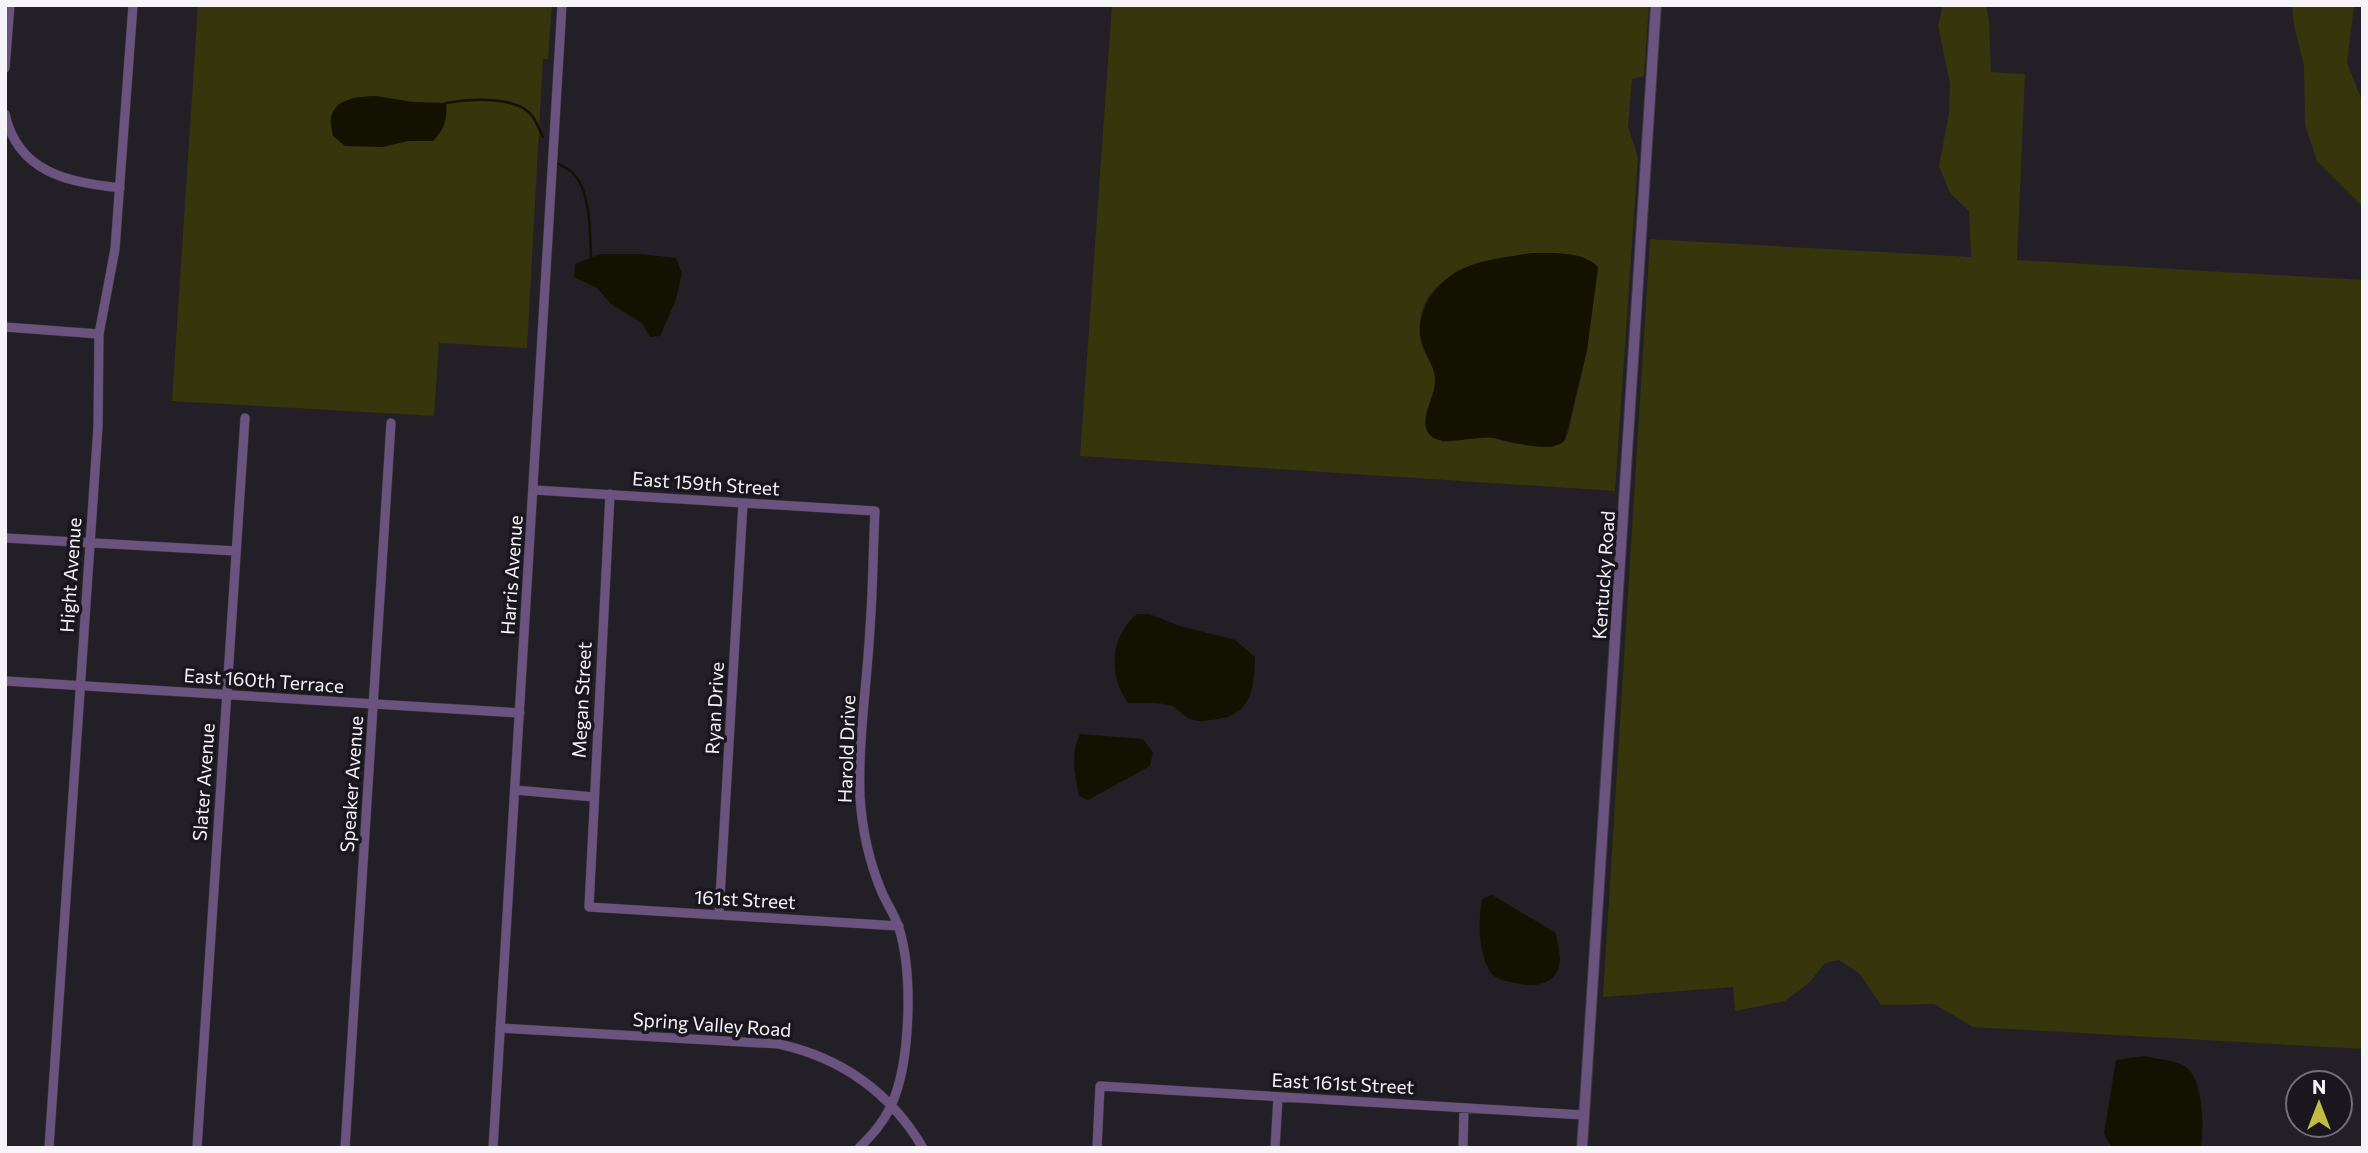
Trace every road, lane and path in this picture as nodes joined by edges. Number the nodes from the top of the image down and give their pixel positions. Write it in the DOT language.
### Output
graph roads {
  1 [pos="10,5"];
  2 [pos="133,5"];
  3 [pos="562,5"];
  4 [pos="1656,5"];
  5 [pos="5,68"];
  6 [pos="5,114"];
  7 [pos="120,188"];
  8 [pos="5,327"];
  9 [pos="99,334"];
  10 [pos="244,418"];
  11 [pos="391,423"];
  12 [pos="534,490"];
  13 [pos="610,494"];
  14 [pos="743,503"];
  15 [pos="875,511"];
  16 [pos="5,538"];
  17 [pos="90,542"];
  18 [pos="236,551"];
  19 [pos="5,681"];
  20 [pos="80,686"];
  21 [pos="227,695"];
  22 [pos="373,704"];
  23 [pos="520,713"];
  24 [pos="515,790"];
  25 [pos="594,797"];
  26 [pos="589,907"];
  27 [pos="719,915"];
  28 [pos="899,926"];
  29 [pos="500,1028"];
  30 [pos="1278,1097"];
  31 [pos="892,1104"];
  32 [pos="1464,1108"];
  33 [pos="1584,1115"];
  34 [pos="48,1148"];
  35 [pos="197,1148"];
  36 [pos="345,1148"];
  37 [pos="493,1148"];
  38 [pos="859,1148"];
  39 [pos="923,1148"];
  40 [pos="1097,1148"];
  41 [pos="1275,1148"];
  42 [pos="1463,1148"];
  43 [pos="1582,1148"];
  1 -- 5 [label="street"];
  2 -- 7 [label="street, Hight Avenue"];
  3 -- 12 [label="street, Harris Avenue"];
  4 -- 33 [label="street, Kentucky Road"];
  6 -- 7 [label="street"];
  7 -- 9 [label="street, Hight Avenue"];
  8 -- 9 [label="street"];
  9 -- 17 [label="street, Hight Avenue"];
  10 -- 18 [label="street, Slater Avenue"];
  11 -- 22 [label="street, Speaker Avenue"];
  12 -- 13 [label="street, East 159th Street"];
  12 -- 23 [label="street, Harris Avenue"];
  13 -- 14 [label="street, East 159th Street"];
  13 -- 25 [label="street, Megan Street"];
  14 -- 15 [label="street, East 159th Street"];
  14 -- 27 [label="street, Ryan Drive"];
  15 -- 28 [label="street, Harold Drive"];
  16 -- 17 [label="street"];
  17 -- 18 [label="street"];
  17 -- 20 [label="street, Hight Avenue"];
  18 -- 21 [label="street, Slater Avenue"];
  19 -- 20 [label="street, East 160th Terrace"];
  20 -- 21 [label="street, East 160th Terrace"];
  20 -- 34 [label="street, Hight Avenue"];
  21 -- 22 [label="street, East 160th Terrace"];
  21 -- 35 [label="street, Slater Avenue"];
  22 -- 23 [label="street, East 160th Terrace"];
  22 -- 36 [label="street, Speaker Avenue"];
  23 -- 24 [label="street, Harris Avenue"];
  24 -- 25 [label="street"];
  24 -- 29 [label="street, Harris Avenue"];
  25 -- 26 [label="street, Megan Street"];
  26 -- 27 [label="street, 161st Street"];
  27 -- 28 [label="street, 161st Street"];
  28 -- 31 [label="street, Harold Drive"];
  29 -- 31 [label="street, Spring Valley Road"];
  29 -- 37 [label="street, Harris Avenue"];
  30 -- 32 [label="street, East 161st Street"];
  30 -- 40 [label="street, East 161st Street"];
  30 -- 41 [label="street"];
  31 -- 38 [label="street, Harold Drive"];
  31 -- 39 [label="street, Spring Valley Road"];
  32 -- 33 [label="street, East 161st Street"];
  32 -- 42 [label="street"];
  33 -- 43 [label="street, Kentucky Road"];
}
